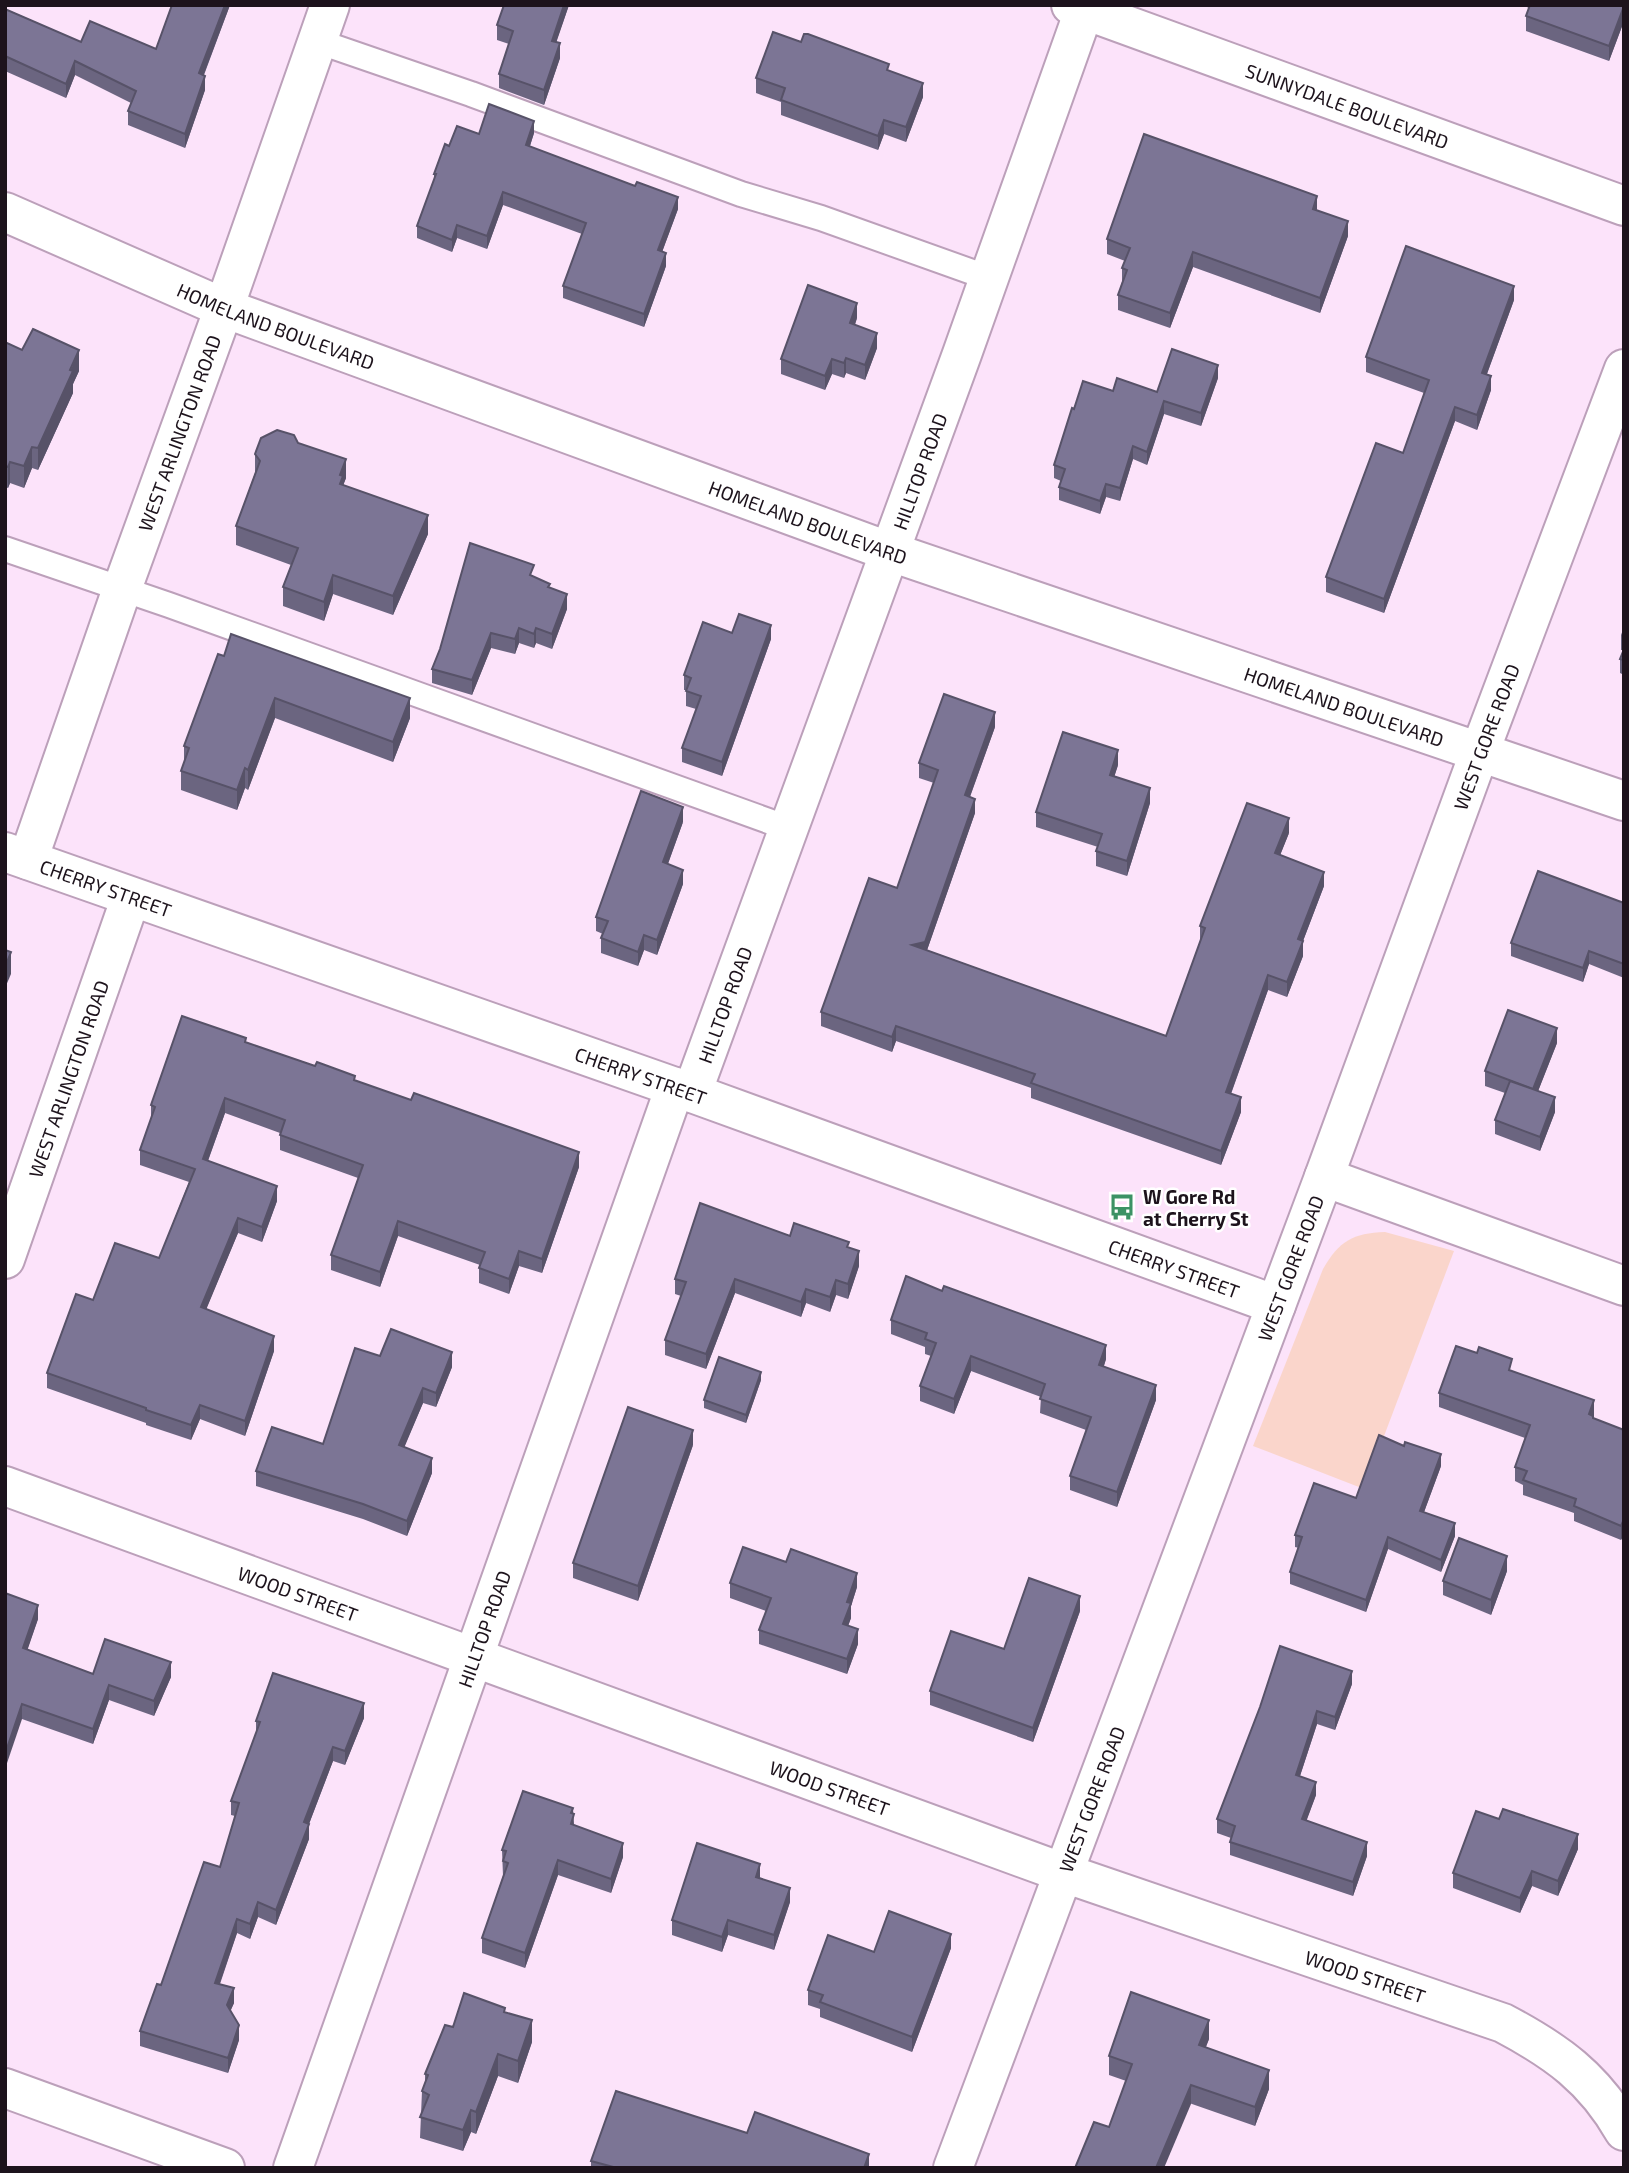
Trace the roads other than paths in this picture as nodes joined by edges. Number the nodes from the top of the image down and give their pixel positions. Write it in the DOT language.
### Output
graph roads {
  1 [pos="330,5"];
  2 [pos="1080,7"];
  3 [pos="317,41"];
  4 [pos="1624,206"];
  5 [pos="5,212"];
  6 [pos="989,278"];
  7 [pos="224,308"];
  8 [pos="1624,369"];
  9 [pos="5,549"];
  10 [pos="888,551"];
  11 [pos="122,589"];
  12 [pos="1480,751"];
  13 [pos="1624,801"];
  14 [pos="788,828"];
  15 [pos="17,856"];
  16 [pos="131,897"];
  17 [pos="683,1090"];
  18 [pos="1324,1177"];
  19 [pos="5,1259"];
  20 [pos="1624,1286"];
  21 [pos="1276,1305"];
  22 [pos="5,1486"];
  23 [pos="474,1658"];
  24 [pos="1064,1873"];
  25 [pos="5,2088"];
  26 [pos="1624,2131"];
  27 [pos="225,2168"];
  28 [pos="293,2168"];
  29 [pos="953,2168"];
  1 -- 3 [label="street, WEST ARLINGTON ROAD"];
  2 -- 4 [label="street, SUNNYDALE BOULEVARD"];
  2 -- 6 [label="street, HILLTOP ROAD"];
  3 -- 6 [label="lane"];
  3 -- 7 [label="street, WEST ARLINGTON ROAD"];
  5 -- 7 [label="street, HOMELAND BOULEVARD"];
  6 -- 10 [label="street, HILLTOP ROAD"];
  7 -- 10 [label="street, HOMELAND BOULEVARD"];
  7 -- 11 [label="street, WEST ARLINGTON ROAD"];
  8 -- 12 [label="street, WEST GORE ROAD"];
  9 -- 11 [label="lane"];
  10 -- 12 [label="street, HOMELAND BOULEVARD"];
  10 -- 14 [label="street, HILLTOP ROAD"];
  11 -- 14 [label="lane"];
  11 -- 15 [label="street, WEST ARLINGTON ROAD"];
  12 -- 13 [label="street, HOMELAND BOULEVARD"];
  12 -- 18 [label="street, WEST GORE ROAD"];
  14 -- 17 [label="street, HILLTOP ROAD"];
  15 -- 16 [label="street, CHERRY STREET"];
  16 -- 17 [label="street, CHERRY STREET"];
  16 -- 19 [label="street, WEST ARLINGTON ROAD"];
  17 -- 21 [label="street, CHERRY STREET"];
  17 -- 23 [label="street, HILLTOP ROAD"];
  18 -- 20 [label="street"];
  18 -- 21 [label="street, WEST GORE ROAD"];
  21 -- 24 [label="street, WEST GORE ROAD"];
  22 -- 23 [label="street, WOOD STREET"];
  23 -- 24 [label="street, WOOD STREET"];
  23 -- 28 [label="street, HILLTOP ROAD"];
  24 -- 26 [label="street, WOOD STREET"];
  24 -- 29 [label="street, WEST GORE ROAD"];
  25 -- 27 [label="street"];
}
